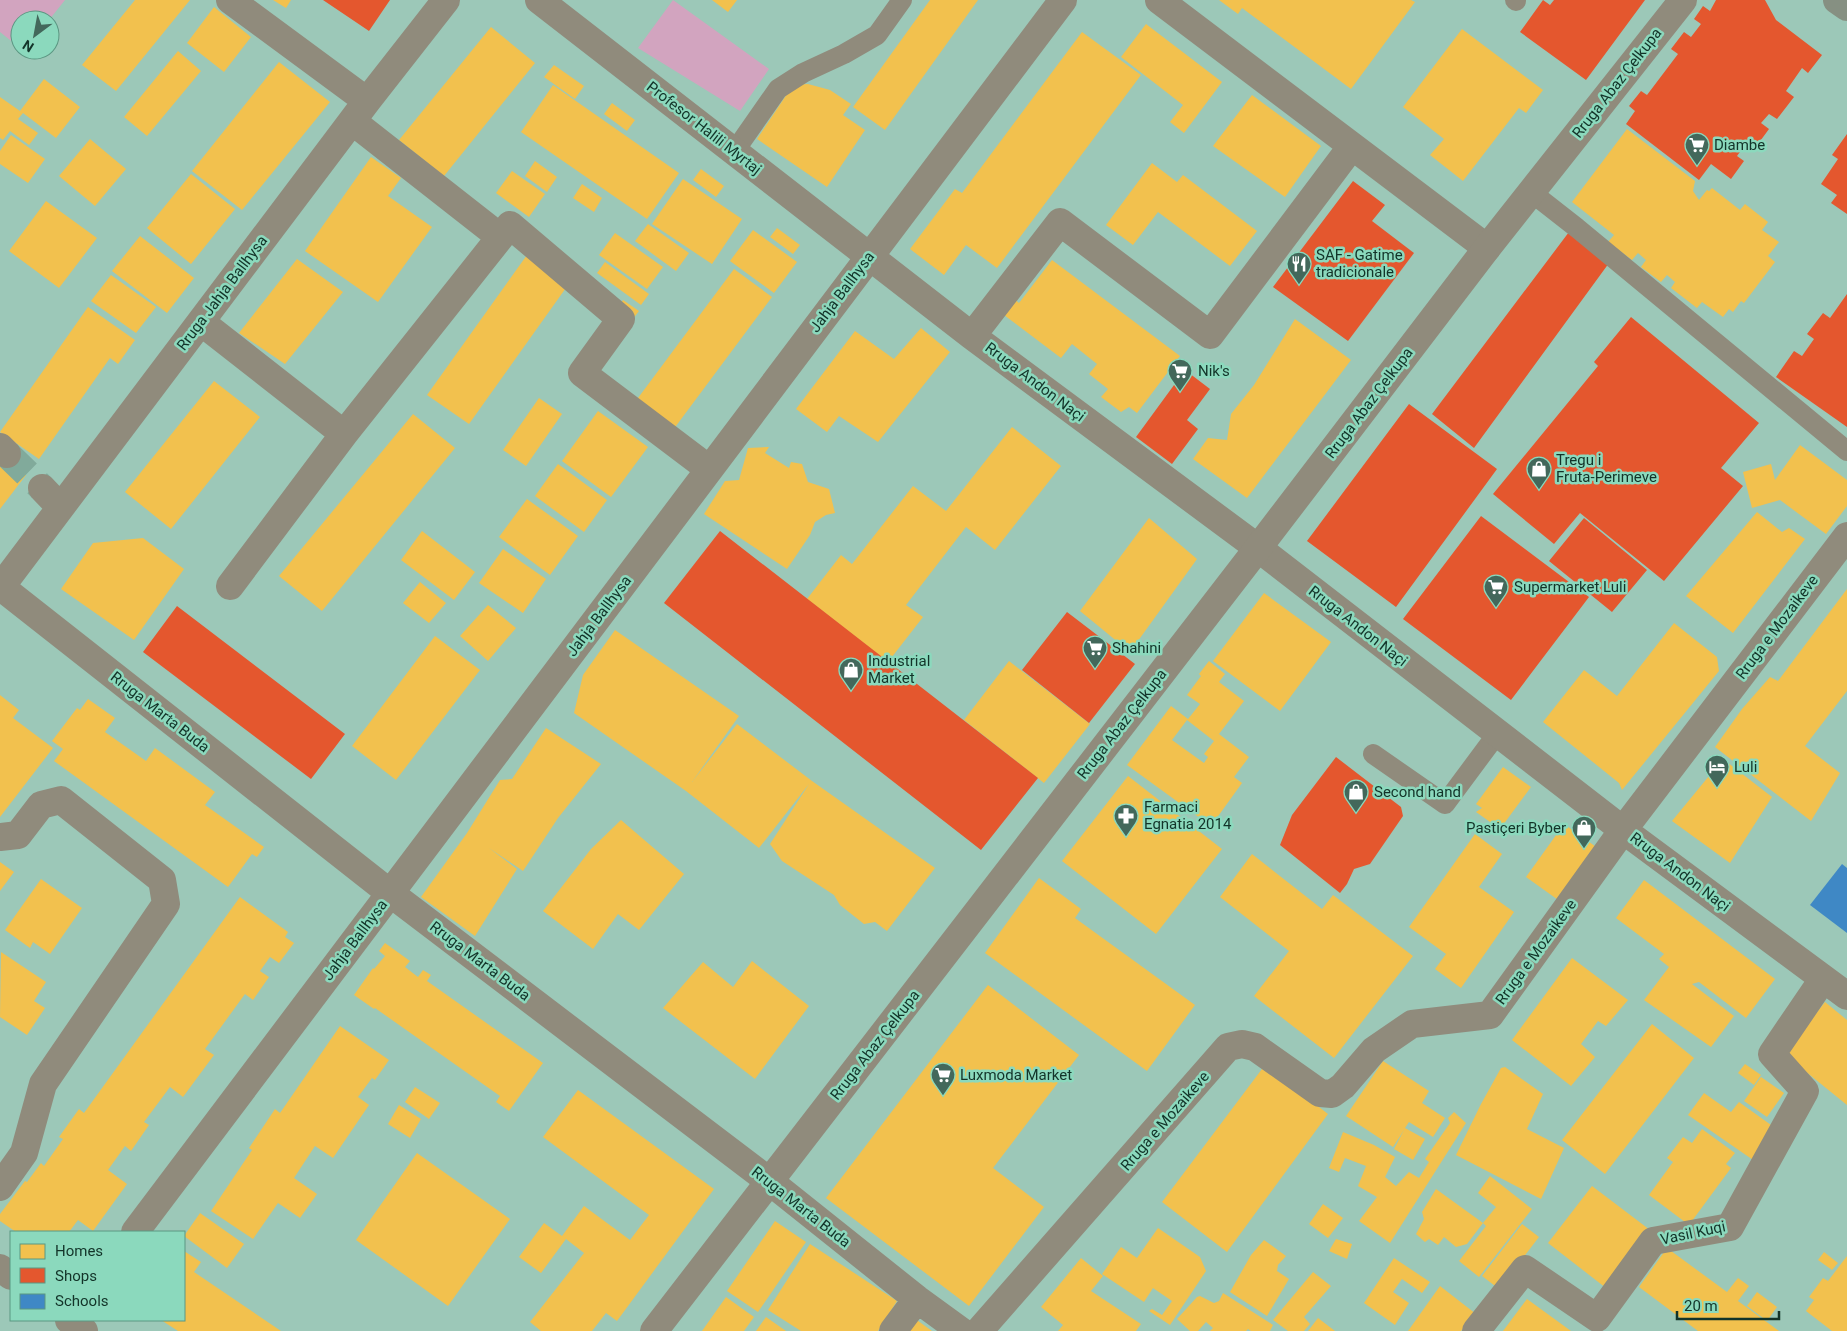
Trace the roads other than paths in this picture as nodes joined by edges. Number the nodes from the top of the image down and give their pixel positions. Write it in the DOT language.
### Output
graph roads {
  1 [pos="230,0"];
  2 [pos="446,0"];
  3 [pos="539,0"];
  4 [pos="902,0"];
  5 [pos="1063,0"];
  6 [pos="1159,0"];
  7 [pos="1683,0"];
  8 [pos="1838,0"];
  9 [pos="1847,7"];
  10 [pos="359,111"];
  11 [pos="1352,146"];
  12 [pos="734,152"];
  13 [pos="1530,192"];
  14 [pos="500,237"];
  15 [pos="1487,248"];
  16 [pos="869,256"];
  17 [pos="200,322"];
  18 [pos="972,336"];
  19 [pos="344,434"];
  20 [pos="1847,451"];
  21 [pos="709,469"];
  22 [pos="1847,536"];
  23 [pos="1258,548"];
  24 [pos="230,586"];
  25 [pos="0,587"];
  26 [pos="1497,734"];
  27 [pos="1373,754"];
  28 [pos="1623,830"];
  29 [pos="0,837"];
  30 [pos="390,893"];
  31 [pos="1823,979"];
  32 [pos="1847,996"];
  33 [pos="769,1181"];
  34 [pos="0,1187"];
  35 [pos="136,1231"];
  36 [pos="917,1299"];
  37 [pos="70,1321"];
  38 [pos="1606,1325"];
  39 [pos="84,1331"];
  40 [pos="654,1331"];
  41 [pos="893,1331"];
  42 [pos="961,1331"];
  43 [pos="979,1331"];
  44 [pos="1476,1331"];
  1 -- 10 [label="street"];
  2 -- 10 [label="street, Rruga Jahja Ballhysa"];
  3 -- 12 [label="street, Profesor Halili Myrtaj"];
  4 -- 12 [label="lane"];
  5 -- 16 [label="street, Jahja Ballhysa"];
  6 -- 11 [label="street"];
  7 -- 13 [label="street, Rruga Abaz Çelkupa"];
  8 -- 9 [label="main road"];
  10 -- 14 [label="street"];
  10 -- 17 [label="street, Rruga Jahja Ballhysa"];
  11 -- 15 [label="street"];
  11 -- 18 [label="street"];
  12 -- 16 [label="street, Profesor Halili Myrtaj"];
  13 -- 15 [label="street, Rruga Abaz Çelkupa"];
  13 -- 20 [label="lane"];
  14 -- 19 [label="street"];
  14 -- 21 [label="street"];
  15 -- 23 [label="street, Rruga Abaz Çelkupa"];
  16 -- 18 [label="street, Rruga Andon Naçi"];
  16 -- 21 [label="street, Jahja Ballhysa"];
  17 -- 19 [label="street"];
  17 -- 25 [label="street, Rruga Jahja Ballhysa"];
  18 -- 23 [label="street, Rruga Andon Naçi"];
  19 -- 24 [label="street"];
  21 -- 30 [label="street, Jahja Ballhysa"];
  22 -- 28 [label="street, Rruga e Mozaikeve"];
  23 -- 26 [label="street, Rruga Andon Naçi"];
  23 -- 33 [label="street, Rruga Abaz Çelkupa"];
  25 -- 30 [label="street, Rruga Marta Buda"];
  26 -- 27 [label="lane"];
  26 -- 28 [label="street, Rruga Andon Naçi"];
  28 -- 31 [label="street, Rruga Andon Naçi"];
  28 -- 43 [label="street, Rruga e Mozaikeve"];
  29 -- 34 [label="street"];
  30 -- 33 [label="street, Rruga Marta Buda"];
  30 -- 35 [label="street, Jahja Ballhysa"];
  31 -- 32 [label="street, Rruga Andon Naçi"];
  31 -- 38 [label="street, Vasil Kuqi"];
  33 -- 36 [label="street, Rruga Marta Buda"];
  33 -- 40 [label="street, Rruga Abaz Çelkupa"];
  36 -- 41 [label="street"];
  36 -- 42 [label="street, Rruga Marta Buda"];
  37 -- 39 [label="street"];
  38 -- 44 [label="street, Vasil Kuqi"];
}
